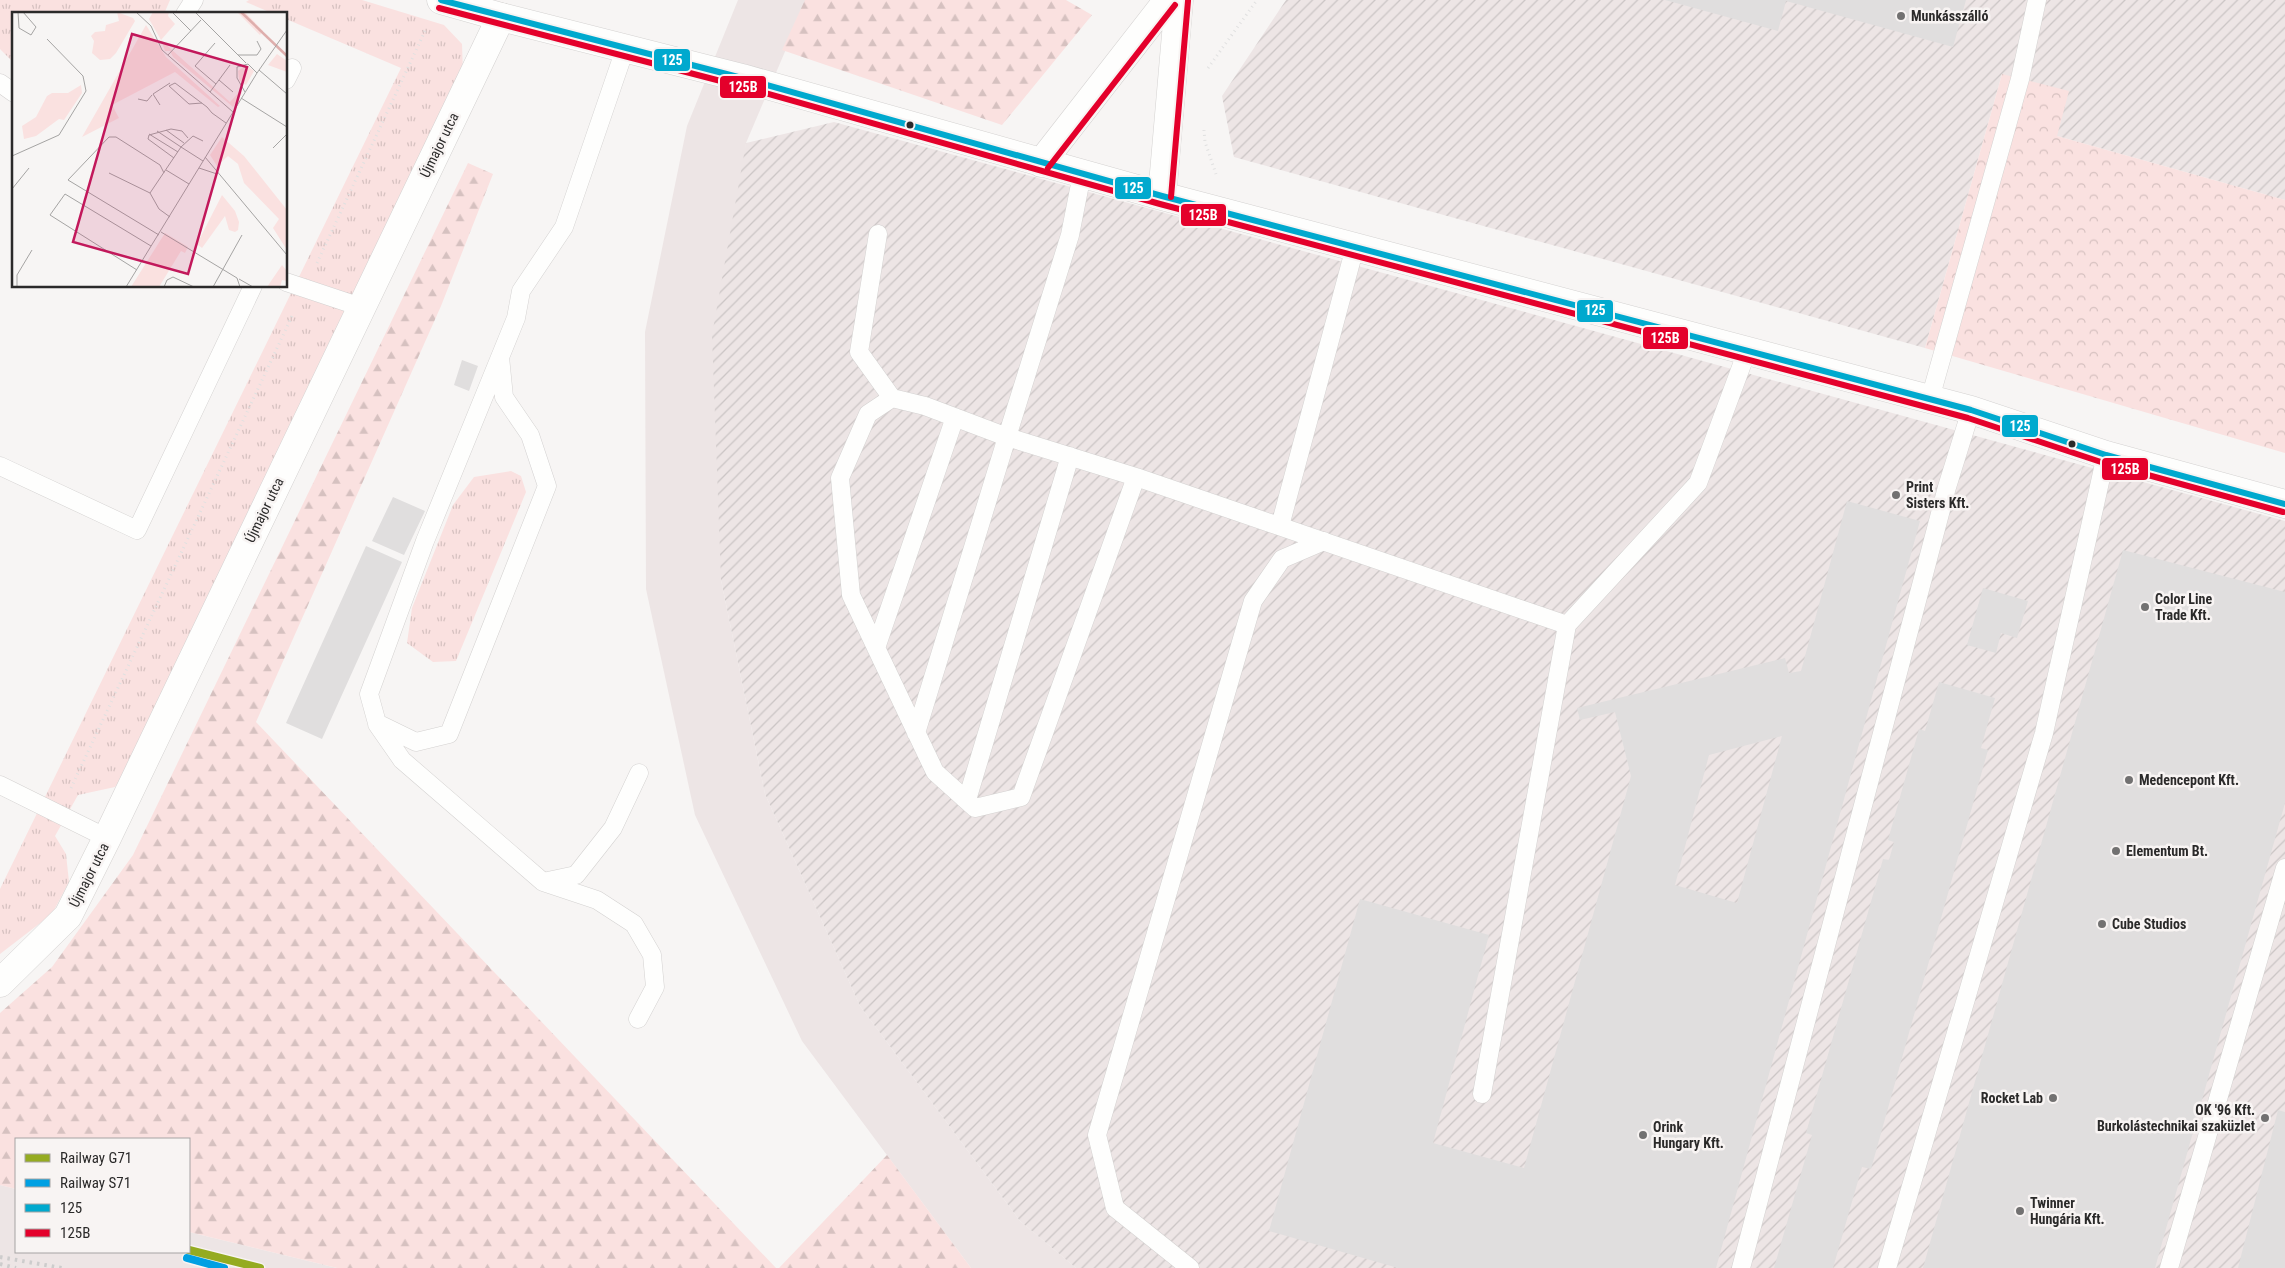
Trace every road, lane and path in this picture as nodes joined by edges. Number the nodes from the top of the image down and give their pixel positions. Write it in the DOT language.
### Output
graph roads {
  1 [pos="194,0"];
  2 [pos="441,0"];
  3 [pos="1168,0"];
  4 [pos="1179,0"];
  5 [pos="1257,0"];
  6 [pos="2037,0"];
  7 [pos="186,12"];
  8 [pos="501,17"];
  9 [pos="427,27"];
  10 [pos="625,49"];
  11 [pos="1206,71"];
  12 [pos="0,83"];
  13 [pos="12,92"];
  14 [pos="1204,124"];
  15 [pos="1041,164"];
  16 [pos="1082,174"];
  17 [pos="1218,180"];
  18 [pos="1162,196"];
  19 [pos="878,234"];
  20 [pos="1355,247"];
  21 [pos="288,283"];
  22 [pos="252,288"];
  23 [pos="304,289"];
  24 [pos="361,307"];
  25 [pos="1747,351"];
  26 [pos="500,357"];
  27 [pos="892,398"];
  28 [pos="1930,399"];
  29 [pos="1971,410"];
  30 [pos="955,417"];
  31 [pos="1007,437"];
  32 [pos="2106,455"];
  33 [pos="1070,456"];
  34 [pos="0,466"];
  35 [pos="1136,477"];
  36 [pos="2285,504"];
  37 [pos="1280,526"];
  38 [pos="1324,541"];
  39 [pos="1567,625"];
  40 [pos="876,648"];
  41 [pos="377,723"];
  42 [pos="916,733"];
  43 [pos="639,773"];
  44 [pos="0,785"];
  45 [pos="967,800"];
  46 [pos="59,813"];
  47 [pos="107,838"];
  48 [pos="2285,868"];
  49 [pos="543,882"];
  50 [pos="0,983"];
  51 [pos="638,1019"];
  52 [pos="1482,1094"];
  53 [pos="1190,1268"];
  54 [pos="1741,1268"];
  55 [pos="1887,1268"];
  56 [pos="2168,1268"];
  1 -- 7 [label="lane"];
  2 -- 8 [label="street"];
  3 -- 15 [label="street"];
  4 -- 18 [label="street"];
  5 -- 11 [label="path"];
  6 -- 28 [label="lane"];
  8 -- 10 [label="street"];
  8 -- 24 [label="street, Újmajor utca"];
  9 -- 23 [label="path"];
  10 -- 15 [label="street"];
  10 -- 26 [label="lane"];
  12 -- 13 [label="lane"];
  14 -- 17 [label="path"];
  15 -- 16 [label="street"];
  16 -- 18 [label="street"];
  16 -- 31 [label="lane"];
  18 -- 20 [label="street"];
  19 -- 27 [label="lane"];
  20 -- 25 [label="street"];
  20 -- 37 [label="lane"];
  21 -- 23 [label="lane"];
  22 -- 34 [label="lane"];
  23 -- 24 [label="lane"];
  23 -- 46 [label="path"];
  24 -- 47 [label="street, Újmajor utca"];
  25 -- 28 [label="street"];
  25 -- 39 [label="lane"];
  26 -- 41 [label="lane"];
  26 -- 41 [label="lane"];
  27 -- 30 [label="lane"];
  27 -- 40 [label="lane"];
  28 -- 29 [label="street"];
  29 -- 32 [label="street"];
  29 -- 54 [label="lane"];
  30 -- 31 [label="lane"];
  30 -- 40 [label="lane"];
  31 -- 33 [label="lane"];
  31 -- 42 [label="lane"];
  32 -- 36 [label="street"];
  32 -- 55 [label="lane"];
  33 -- 35 [label="lane"];
  33 -- 45 [label="lane"];
  35 -- 37 [label="lane"];
  35 -- 45 [label="lane"];
  37 -- 38 [label="lane"];
  38 -- 39 [label="lane"];
  38 -- 53 [label="lane"];
  39 -- 52 [label="lane"];
  40 -- 42 [label="lane"];
  41 -- 49 [label="lane"];
  42 -- 45 [label="lane"];
  43 -- 49 [label="lane"];
  44 -- 46 [label="lane"];
  46 -- 47 [label="lane"];
  47 -- 50 [label="street, Újmajor utca"];
  48 -- 56 [label="lane"];
  49 -- 51 [label="lane"];
}
